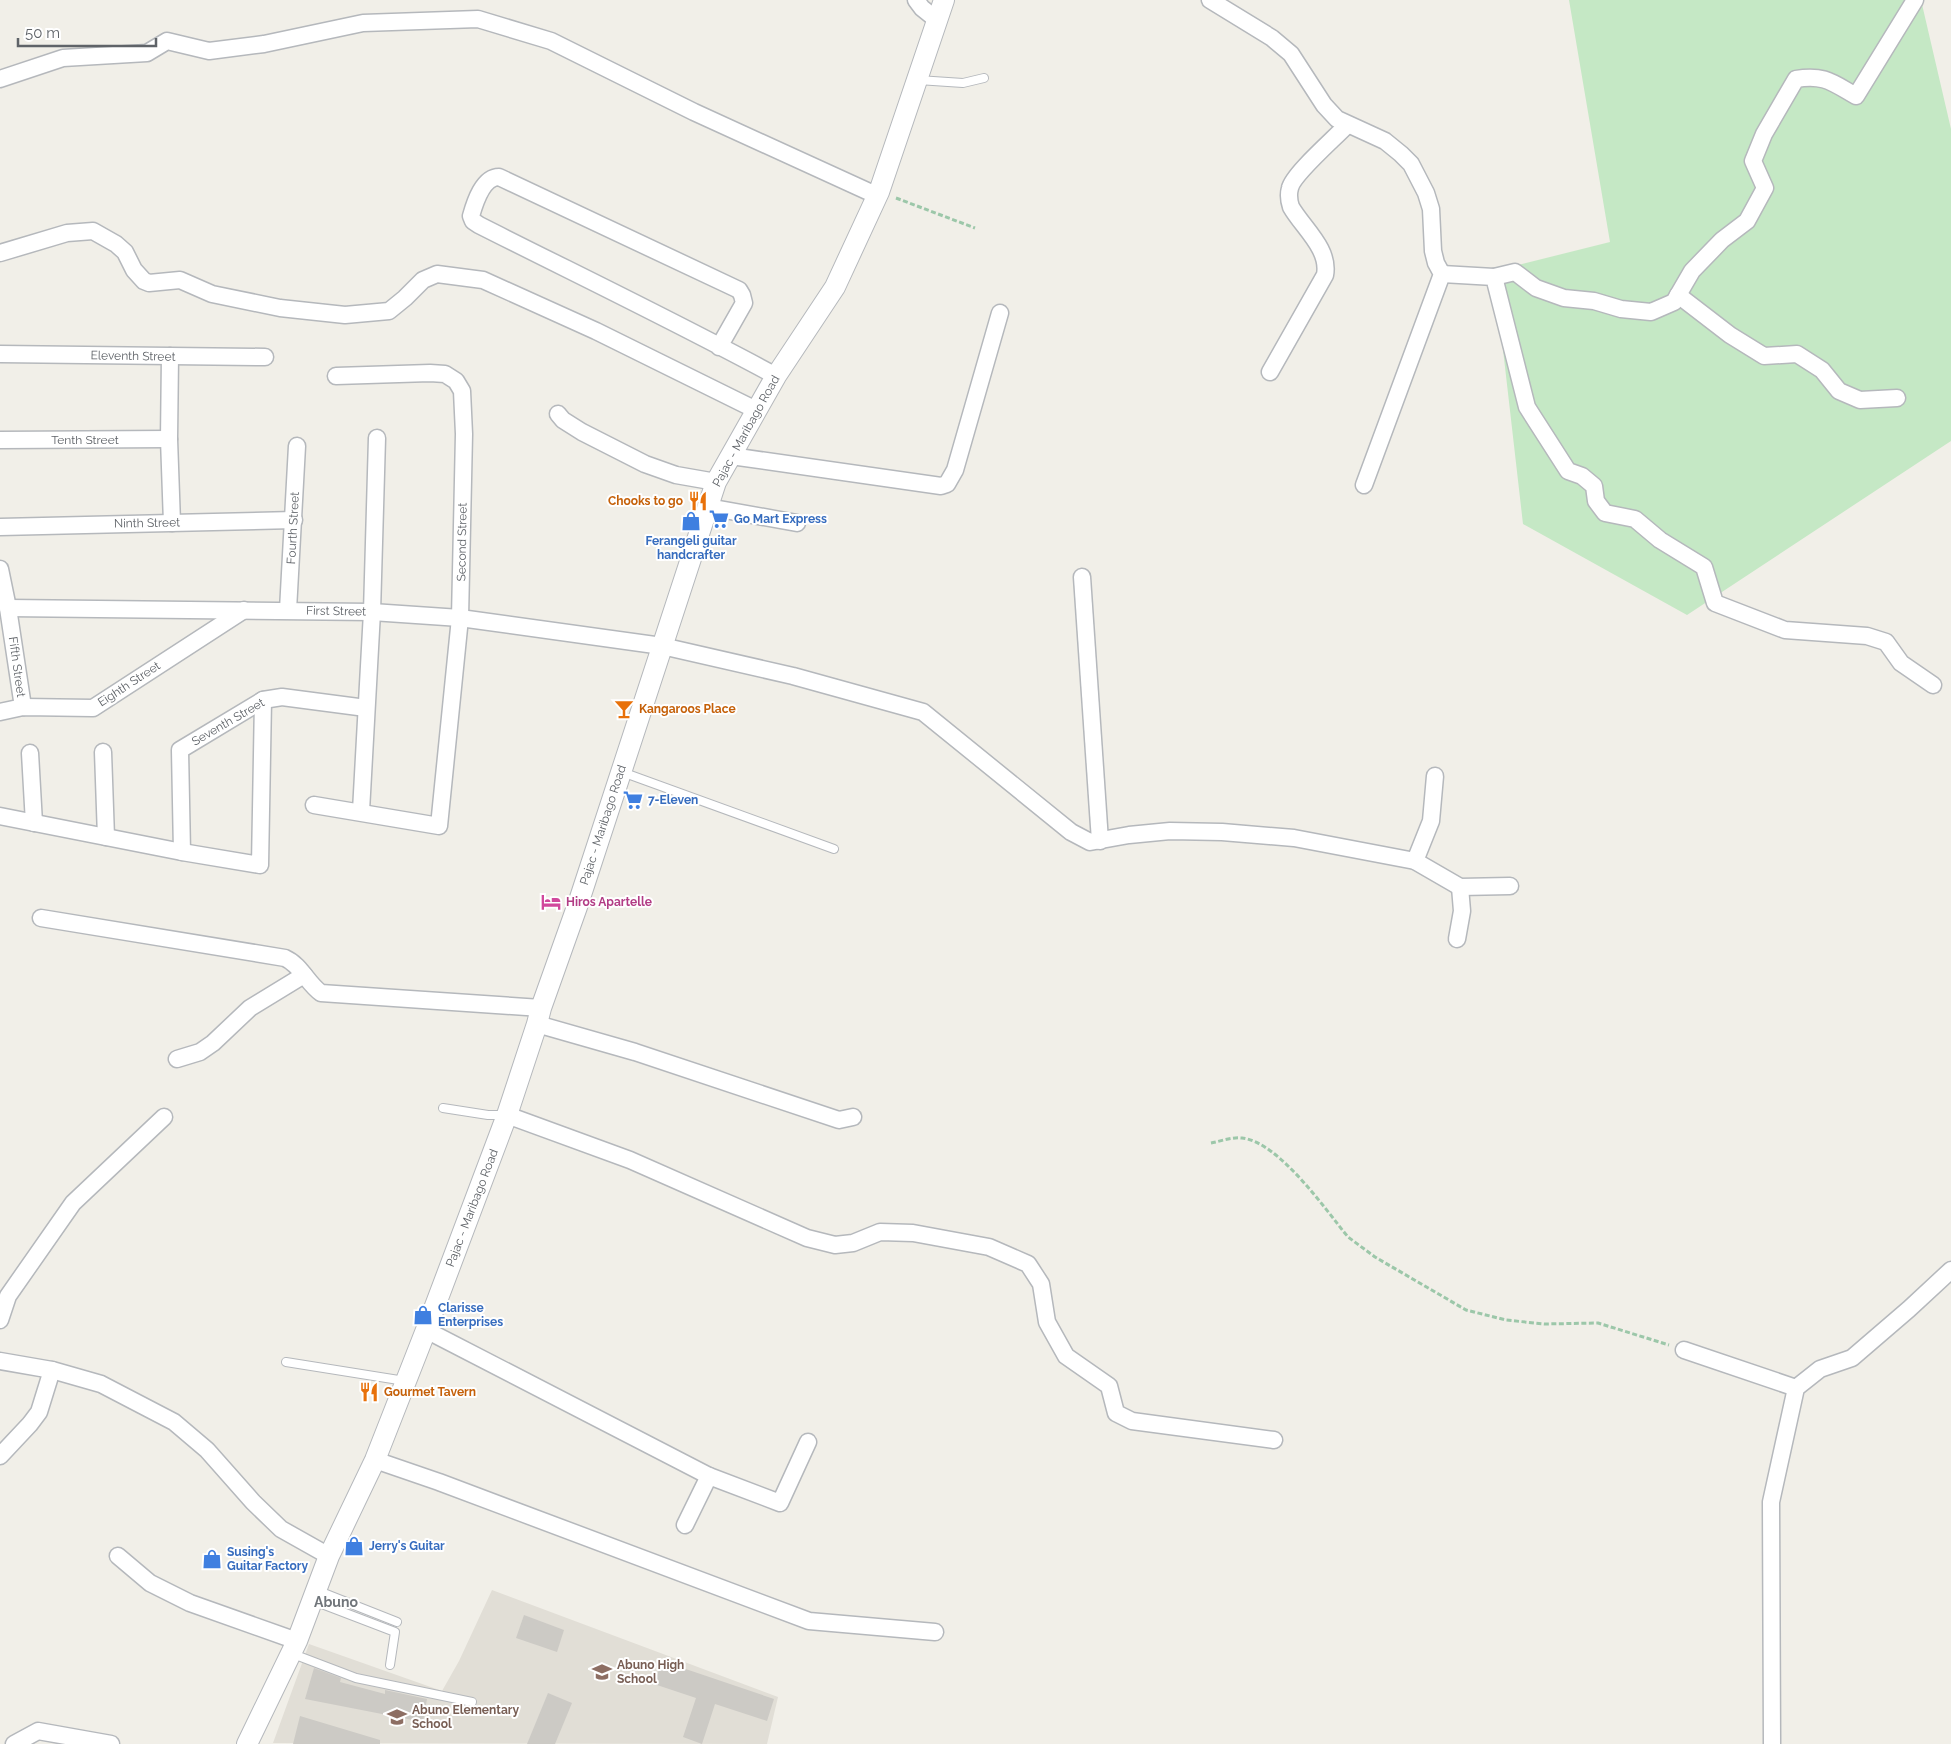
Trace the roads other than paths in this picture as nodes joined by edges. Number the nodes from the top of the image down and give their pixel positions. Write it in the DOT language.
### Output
graph roads {
  1 [pos="916,0"];
  2 [pos="944,0"];
  3 [pos="1210,0"];
  4 [pos="1915,0"];
  5 [pos="937,20"];
  6 [pos="984,78"];
  7 [pos="0,79"];
  8 [pos="918,80"];
  9 [pos="1347,125"];
  10 [pos="878,194"];
  11 [pos="0,253"];
  12 [pos="1442,274"];
  13 [pos="1494,277"];
  14 [pos="1678,295"];
  15 [pos="1000,313"];
  16 [pos="719,347"];
  17 [pos="0,354"];
  18 [pos="170,356"];
  19 [pos="265,357"];
  20 [pos="1270,372"];
  21 [pos="336,376"];
  22 [pos="776,376"];
  23 [pos="1897,398"];
  24 [pos="756,410"];
  25 [pos="558,414"];
  26 [pos="377,438"];
  27 [pos="169,439"];
  28 [pos="0,440"];
  29 [pos="297,446"];
  30 [pos="731,456"];
  31 [pos="716,482"];
  32 [pos="1364,485"];
  33 [pos="708,507"];
  34 [pos="294,520"];
  35 [pos="172,523"];
  36 [pos="797,523"];
  37 [pos="0,527"];
  38 [pos="0,569"];
  39 [pos="1082,577"];
  40 [pos="8,608"];
  41 [pos="244,610"];
  42 [pos="288,610"];
  43 [pos="372,612"];
  44 [pos="460,618"];
  45 [pos="662,646"];
  46 [pos="1933,685"];
  47 [pos="263,700"];
  48 [pos="23,707"];
  49 [pos="366,708"];
  50 [pos="0,712"];
  51 [pos="103,752"];
  52 [pos="30,753"];
  53 [pos="621,772"];
  54 [pos="1435,776"];
  55 [pos="314,805"];
  56 [pos="361,812"];
  57 [pos="0,816"];
  58 [pos="34,823"];
  59 [pos="106,837"];
  60 [pos="1100,840"];
  61 [pos="834,849"];
  62 [pos="182,852"];
  63 [pos="1415,861"];
  64 [pos="1510,886"];
  65 [pos="1460,887"];
  66 [pos="41,918"];
  67 [pos="1457,939"];
  68 [pos="304,975"];
  69 [pos="539,1016"];
  70 [pos="177,1059"];
  71 [pos="443,1108"];
  72 [pos="508,1115"];
  73 [pos="853,1116"];
  74 [pos="164,1117"];
  75 [pos="1951,1270"];
  76 [pos="0,1320"];
  77 [pos="426,1330"];
  78 [pos="1684,1350"];
  79 [pos="0,1361"];
  80 [pos="286,1362"];
  81 [pos="52,1370"];
  82 [pos="406,1381"];
  83 [pos="1796,1388"];
  84 [pos="1274,1440"];
  85 [pos="808,1442"];
  86 [pos="0,1456"];
  87 [pos="375,1460"];
  88 [pos="709,1476"];
  89 [pos="685,1525"];
  90 [pos="118,1556"];
  91 [pos="330,1556"];
  92 [pos="314,1595"];
  93 [pos="398,1622"];
  94 [pos="935,1632"];
  95 [pos="294,1647"];
  96 [pos="390,1665"];
  97 [pos="472,1702"];
  98 [pos="14,1744"];
  99 [pos="111,1744"];
  100 [pos="247,1744"];
  101 [pos="1772,1744"];
  1 -- 5 [label="street"];
  2 -- 5 [label="street, Pajac - Maribago Road"];
  3 -- 9 [label="street"];
  4 -- 14 [label="street"];
  5 -- 8 [label="street, Pajac - Maribago Road"];
  6 -- 8 [label="lane"];
  7 -- 10 [label="street"];
  8 -- 10 [label="street, Pajac - Maribago Road"];
  9 -- 12 [label="street"];
  9 -- 20 [label="street"];
  10 -- 22 [label="street, Pajac - Maribago Road"];
  11 -- 24 [label="street"];
  12 -- 13 [label="street"];
  12 -- 32 [label="street"];
  13 -- 14 [label="street"];
  13 -- 46 [label="street"];
  14 -- 23 [label="street"];
  15 -- 30 [label="street"];
  16 -- 16 [label="street"];
  16 -- 22 [label="street"];
  17 -- 18 [label="street, Eleventh Street"];
  18 -- 19 [label="street, Eleventh Street"];
  18 -- 27 [label="street"];
  21 -- 44 [label="street, Second Street"];
  22 -- 24 [label="street, Pajac - Maribago Road"];
  24 -- 30 [label="street, Pajac - Maribago Road"];
  25 -- 31 [label="street"];
  26 -- 43 [label="street"];
  27 -- 28 [label="street, Tenth Street"];
  27 -- 35 [label="street"];
  29 -- 34 [label="street, Fourth Street"];
  30 -- 31 [label="street, Pajac - Maribago Road"];
  31 -- 33 [label="street, Pajac - Maribago Road"];
  33 -- 36 [label="street"];
  33 -- 45 [label="street, Pajac - Maribago Road"];
  34 -- 35 [label="street, Ninth Street"];
  34 -- 42 [label="street, Fourth Street"];
  35 -- 37 [label="street, Ninth Street"];
  38 -- 40 [label="street, Fifth Street"];
  39 -- 60 [label="street"];
  40 -- 41 [label="street, First Street"];
  40 -- 48 [label="street, Fifth Street"];
  41 -- 42 [label="street, First Street"];
  41 -- 48 [label="street, Eighth Street"];
  42 -- 43 [label="street, First Street"];
  43 -- 44 [label="street, First Street"];
  43 -- 49 [label="street"];
  44 -- 45 [label="street, First Street"];
  44 -- 56 [label="street, Second Street"];
  45 -- 53 [label="street, Pajac - Maribago Road"];
  45 -- 60 [label="street, First Street"];
  47 -- 49 [label="street, Seventh Street"];
  47 -- 62 [label="street, Seventh Street"];
  47 -- 62 [label="street"];
  48 -- 50 [label="street, Eighth Street"];
  49 -- 56 [label="street"];
  51 -- 59 [label="street"];
  52 -- 58 [label="street"];
  53 -- 61 [label="lane"];
  53 -- 69 [label="street, Pajac - Maribago Road"];
  54 -- 63 [label="street"];
  55 -- 56 [label="street"];
  57 -- 58 [label="street"];
  58 -- 59 [label="street"];
  59 -- 62 [label="street"];
  60 -- 63 [label="street"];
  63 -- 65 [label="street"];
  64 -- 65 [label="street"];
  65 -- 67 [label="street"];
  66 -- 68 [label="street"];
  68 -- 69 [label="street"];
  68 -- 70 [label="street"];
  69 -- 72 [label="street, Pajac - Maribago Road"];
  69 -- 73 [label="street"];
  71 -- 72 [label="lane"];
  72 -- 77 [label="street, Pajac - Maribago Road"];
  72 -- 84 [label="street"];
  74 -- 76 [label="street"];
  75 -- 83 [label="street"];
  77 -- 82 [label="street, Pajac - Maribago Road"];
  77 -- 88 [label="street"];
  78 -- 83 [label="street"];
  79 -- 81 [label="street"];
  80 -- 82 [label="lane"];
  81 -- 86 [label="street"];
  81 -- 91 [label="street"];
  82 -- 87 [label="street, Pajac - Maribago Road"];
  83 -- 101 [label="street"];
  85 -- 88 [label="street"];
  87 -- 91 [label="street, Pajac - Maribago Road"];
  87 -- 94 [label="street"];
  88 -- 89 [label="street"];
  90 -- 95 [label="street"];
  91 -- 92 [label="street, Pajac - Maribago Road"];
  92 -- 93 [label="lane"];
  92 -- 95 [label="street, Pajac - Maribago Road"];
  92 -- 96 [label="lane"];
  95 -- 97 [label="lane"];
  95 -- 100 [label="street, Pajac - Maribago Road"];
  98 -- 99 [label="street"];
}
